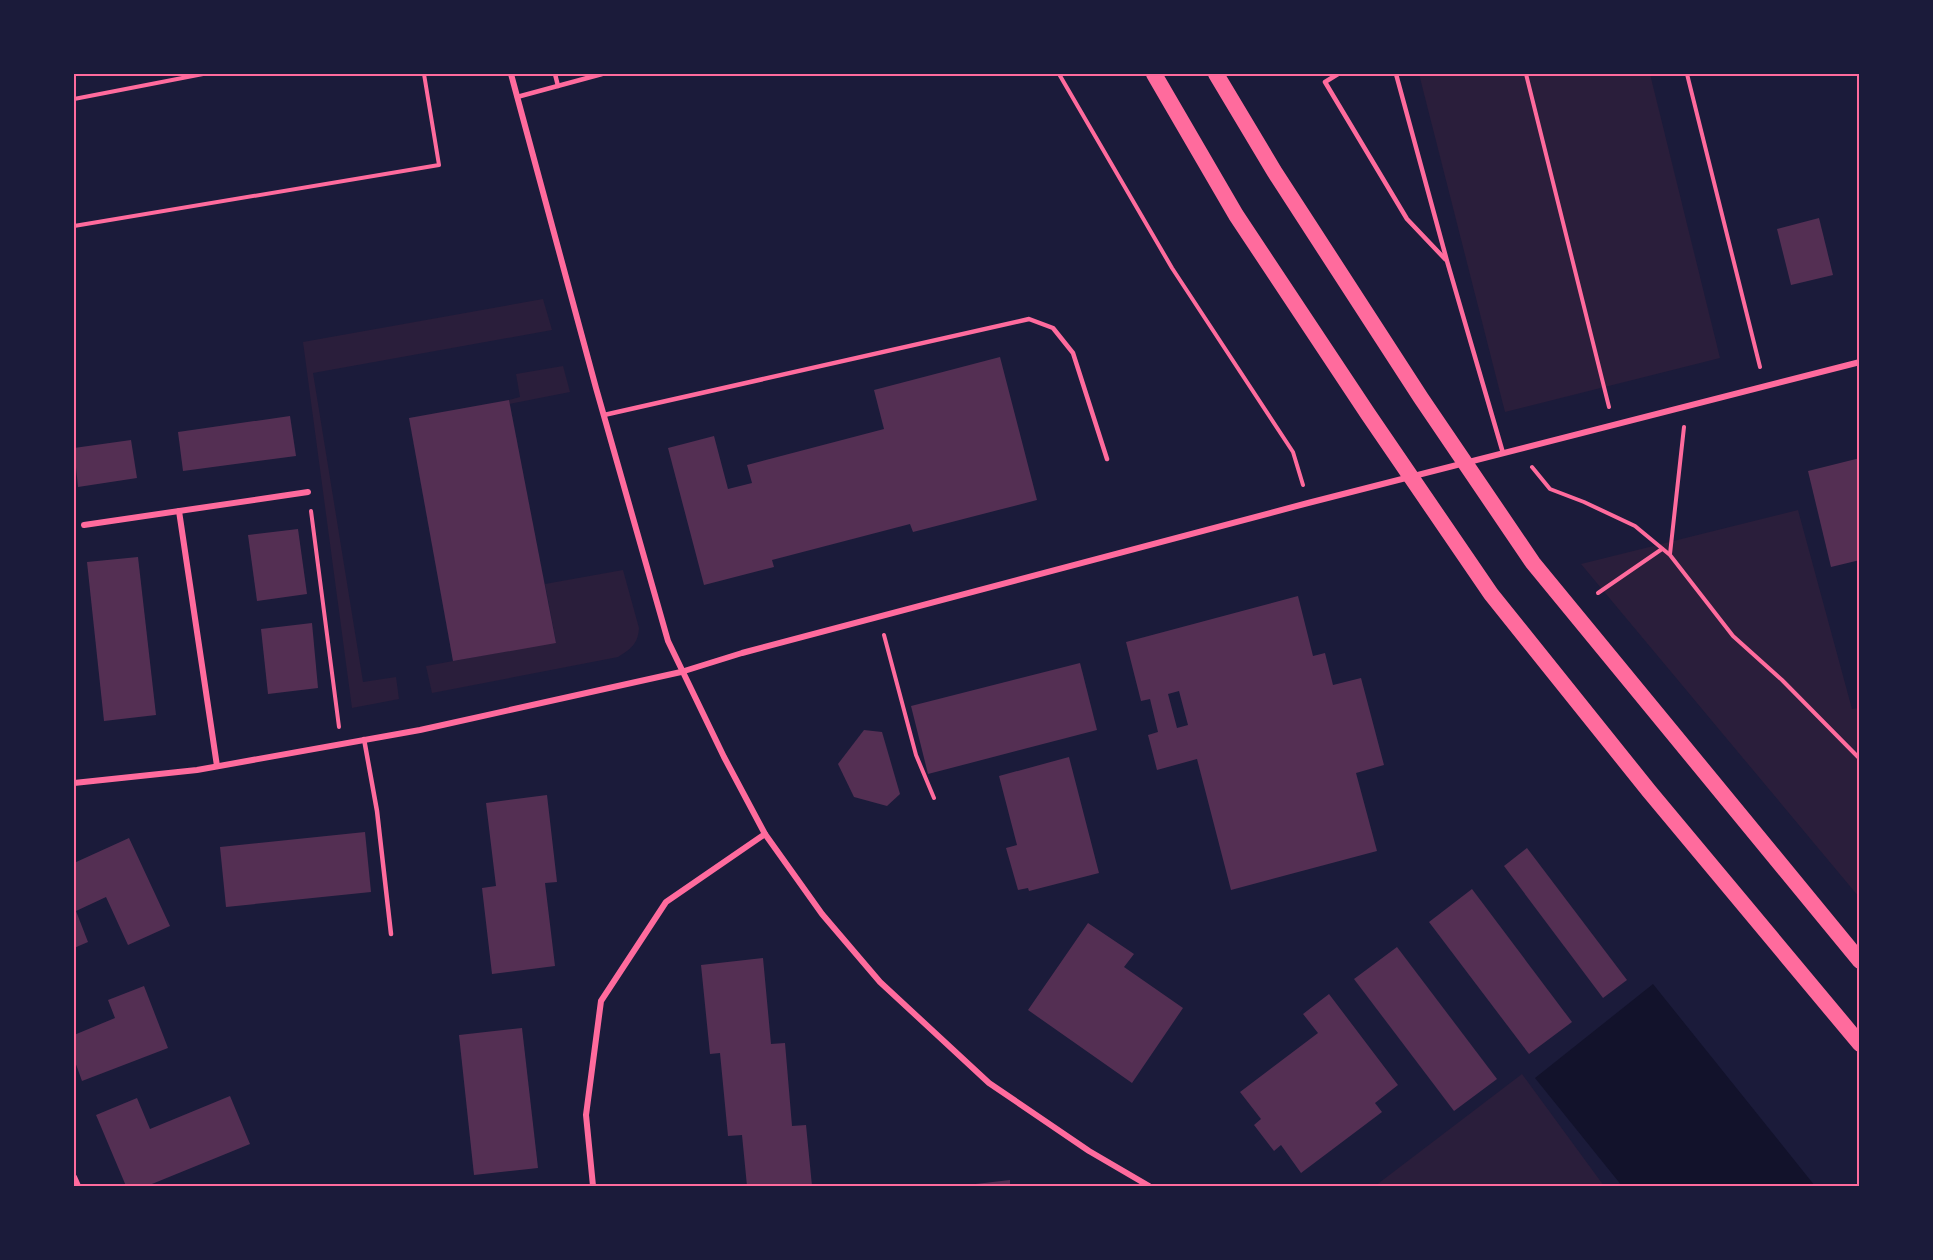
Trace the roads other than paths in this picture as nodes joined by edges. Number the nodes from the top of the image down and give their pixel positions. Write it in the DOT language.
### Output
graph roads {
  1 [pos="511,74"];
  2 [pos="555,74"];
  3 [pos="602,74"];
  4 [pos="1154,74"];
  5 [pos="1216,74"];
  6 [pos="1338,74"];
  7 [pos="1396,74"];
  8 [pos="558,86"];
  9 [pos="517,97"];
  10 [pos="1447,261"];
  11 [pos="1860,363"];
  12 [pos="604,415"];
  13 [pos="1503,453"];
  14 [pos="1107,459"];
  15 [pos="308,492"];
  16 [pos="179,511"];
  17 [pos="84,525"];
  18 [pos="681,672"];
  19 [pos="364,739"];
  20 [pos="217,766"];
  21 [pos="74,783"];
  22 [pos="765,834"];
  23 [pos="391,934"];
  24 [pos="1860,961"];
  25 [pos="1860,1044"];
  26 [pos="74,1177"];
  27 [pos="78,1186"];
  28 [pos="593,1186"];
  29 [pos="1149,1186"];
  1 -- 9 [label="street"];
  2 -- 8 [label="lane"];
  3 -- 8 [label="lane"];
  4 -- 25 [label="highway"];
  5 -- 24 [label="highway"];
  6 -- 10 [label="lane"];
  7 -- 10 [label="lane"];
  8 -- 9 [label="lane"];
  9 -- 12 [label="street"];
  10 -- 13 [label="lane"];
  11 -- 13 [label="street"];
  12 -- 14 [label="lane"];
  12 -- 18 [label="street"];
  13 -- 18 [label="street"];
  15 -- 16 [label="street"];
  16 -- 17 [label="street"];
  16 -- 20 [label="street"];
  18 -- 19 [label="street"];
  18 -- 22 [label="street"];
  19 -- 20 [label="street"];
  19 -- 23 [label="lane"];
  20 -- 21 [label="street"];
  22 -- 28 [label="street"];
  22 -- 29 [label="street"];
  26 -- 27 [label="street"];
}
